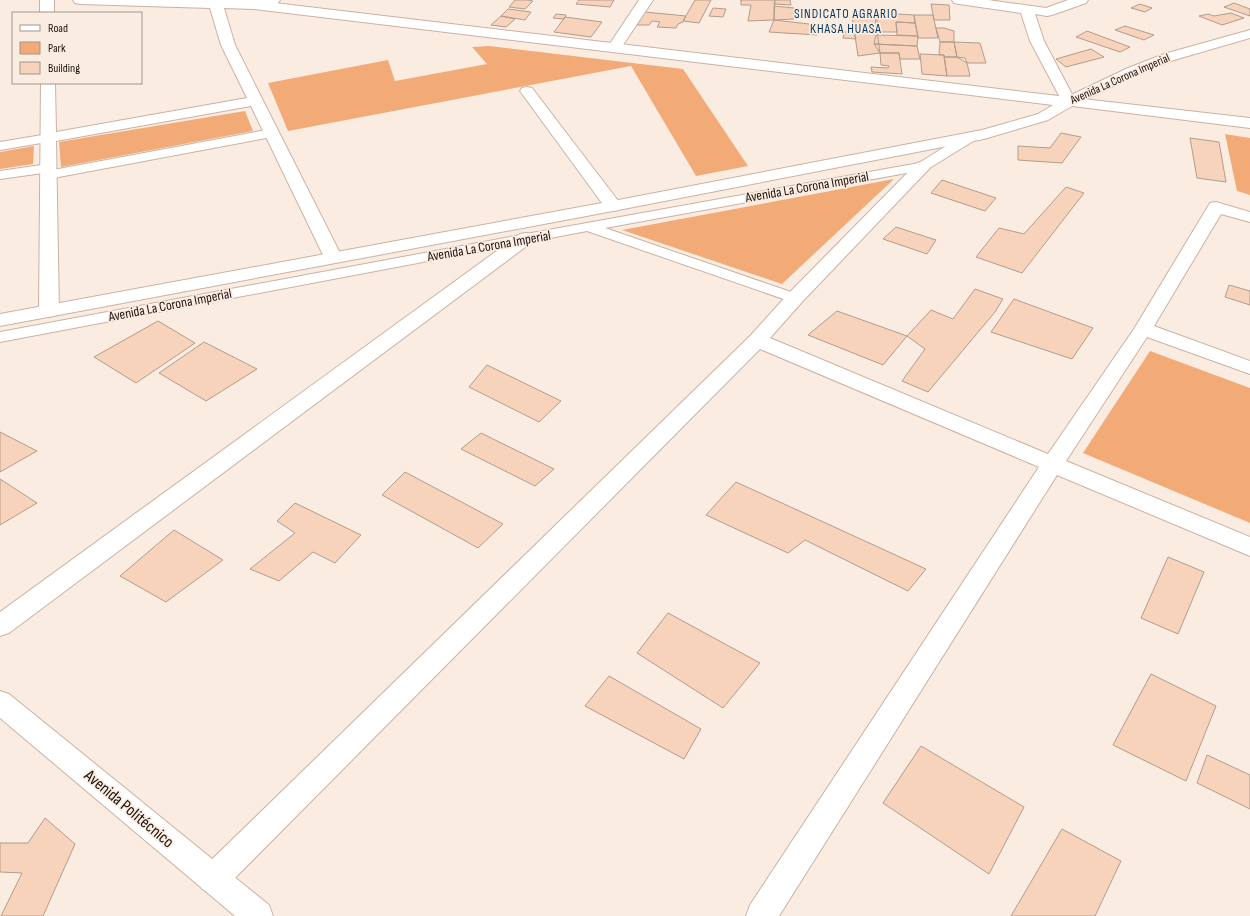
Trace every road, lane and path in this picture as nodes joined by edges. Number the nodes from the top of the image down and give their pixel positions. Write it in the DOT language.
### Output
graph roads {
  1 [pos="47,0"];
  2 [pos="80,0"];
  3 [pos="273,0"];
  4 [pos="646,0"];
  5 [pos="959,0"];
  6 [pos="1081,0"];
  7 [pos="252,2"];
  8 [pos="216,5"];
  9 [pos="1027,9"];
  10 [pos="47,12"];
  11 [pos="1250,34"];
  12 [pos="614,48"];
  13 [pos="48,84"];
  14 [pos="527,91"];
  15 [pos="256,102"];
  16 [pos="1069,102"];
  17 [pos="1250,123"];
  18 [pos="272,133"];
  19 [pos="970,137"];
  20 [pos="48,138"];
  21 [pos="0,146"];
  22 [pos="923,166"];
  23 [pos="48,172"];
  24 [pos="0,176"];
  25 [pos="613,206"];
  26 [pos="1250,217"];
  27 [pos="589,228"];
  28 [pos="526,238"];
  29 [pos="333,257"];
  30 [pos="795,298"];
  31 [pos="49,311"];
  32 [pos="0,320"];
  33 [pos="1143,329"];
  34 [pos="0,337"];
  35 [pos="757,340"];
  36 [pos="1250,368"];
  37 [pos="1053,464"];
  38 [pos="1250,547"];
  39 [pos="0,626"];
  40 [pos="0,702"];
  41 [pos="213,879"];
  42 [pos="258,916"];
  43 [pos="761,916"];
  1 -- 10 [label="street"];
  2 -- 8 [label="street"];
  3 -- 7 [label="street"];
  4 -- 12 [label="street"];
  5 -- 9 [label="street"];
  6 -- 9 [label="street"];
  7 -- 8 [label="street"];
  7 -- 12 [label="street"];
  8 -- 15 [label="street"];
  9 -- 16 [label="street"];
  11 -- 16 [label="street, Avenida La Corona Imperial"];
  12 -- 16 [label="street"];
  13 -- 20 [label="street"];
  14 -- 25 [label="street"];
  15 -- 18 [label="street"];
  15 -- 20 [label="street"];
  16 -- 17 [label="street"];
  16 -- 19 [label="street, Avenida La Corona Imperial"];
  18 -- 23 [label="lane"];
  18 -- 29 [label="street"];
  19 -- 22 [label="lane, Avenida La Corona Imperial"];
  19 -- 25 [label="street, Avenida La Corona Imperial"];
  20 -- 21 [label="lane"];
  20 -- 23 [label="street"];
  22 -- 27 [label="lane, Avenida La Corona Imperial"];
  22 -- 30 [label="street"];
  23 -- 24 [label="lane"];
  23 -- 31 [label="street"];
  25 -- 29 [label="street, Avenida La Corona Imperial"];
  26 -- 33 [label="street"];
  27 -- 28 [label="lane, Avenida La Corona Imperial"];
  27 -- 30 [label="lane"];
  28 -- 34 [label="lane, Avenida La Corona Imperial"];
  28 -- 39 [label="street"];
  29 -- 31 [label="street, Avenida La Corona Imperial"];
  30 -- 35 [label="street"];
  31 -- 32 [label="street, Avenida La Corona Imperial"];
  33 -- 36 [label="street"];
  33 -- 37 [label="street"];
  35 -- 37 [label="street"];
  35 -- 41 [label="street"];
  37 -- 38 [label="street"];
  37 -- 43 [label="street"];
  40 -- 41 [label="street, Avenida Politécnico"];
  41 -- 42 [label="street, Avenida Politécnico"];
}
